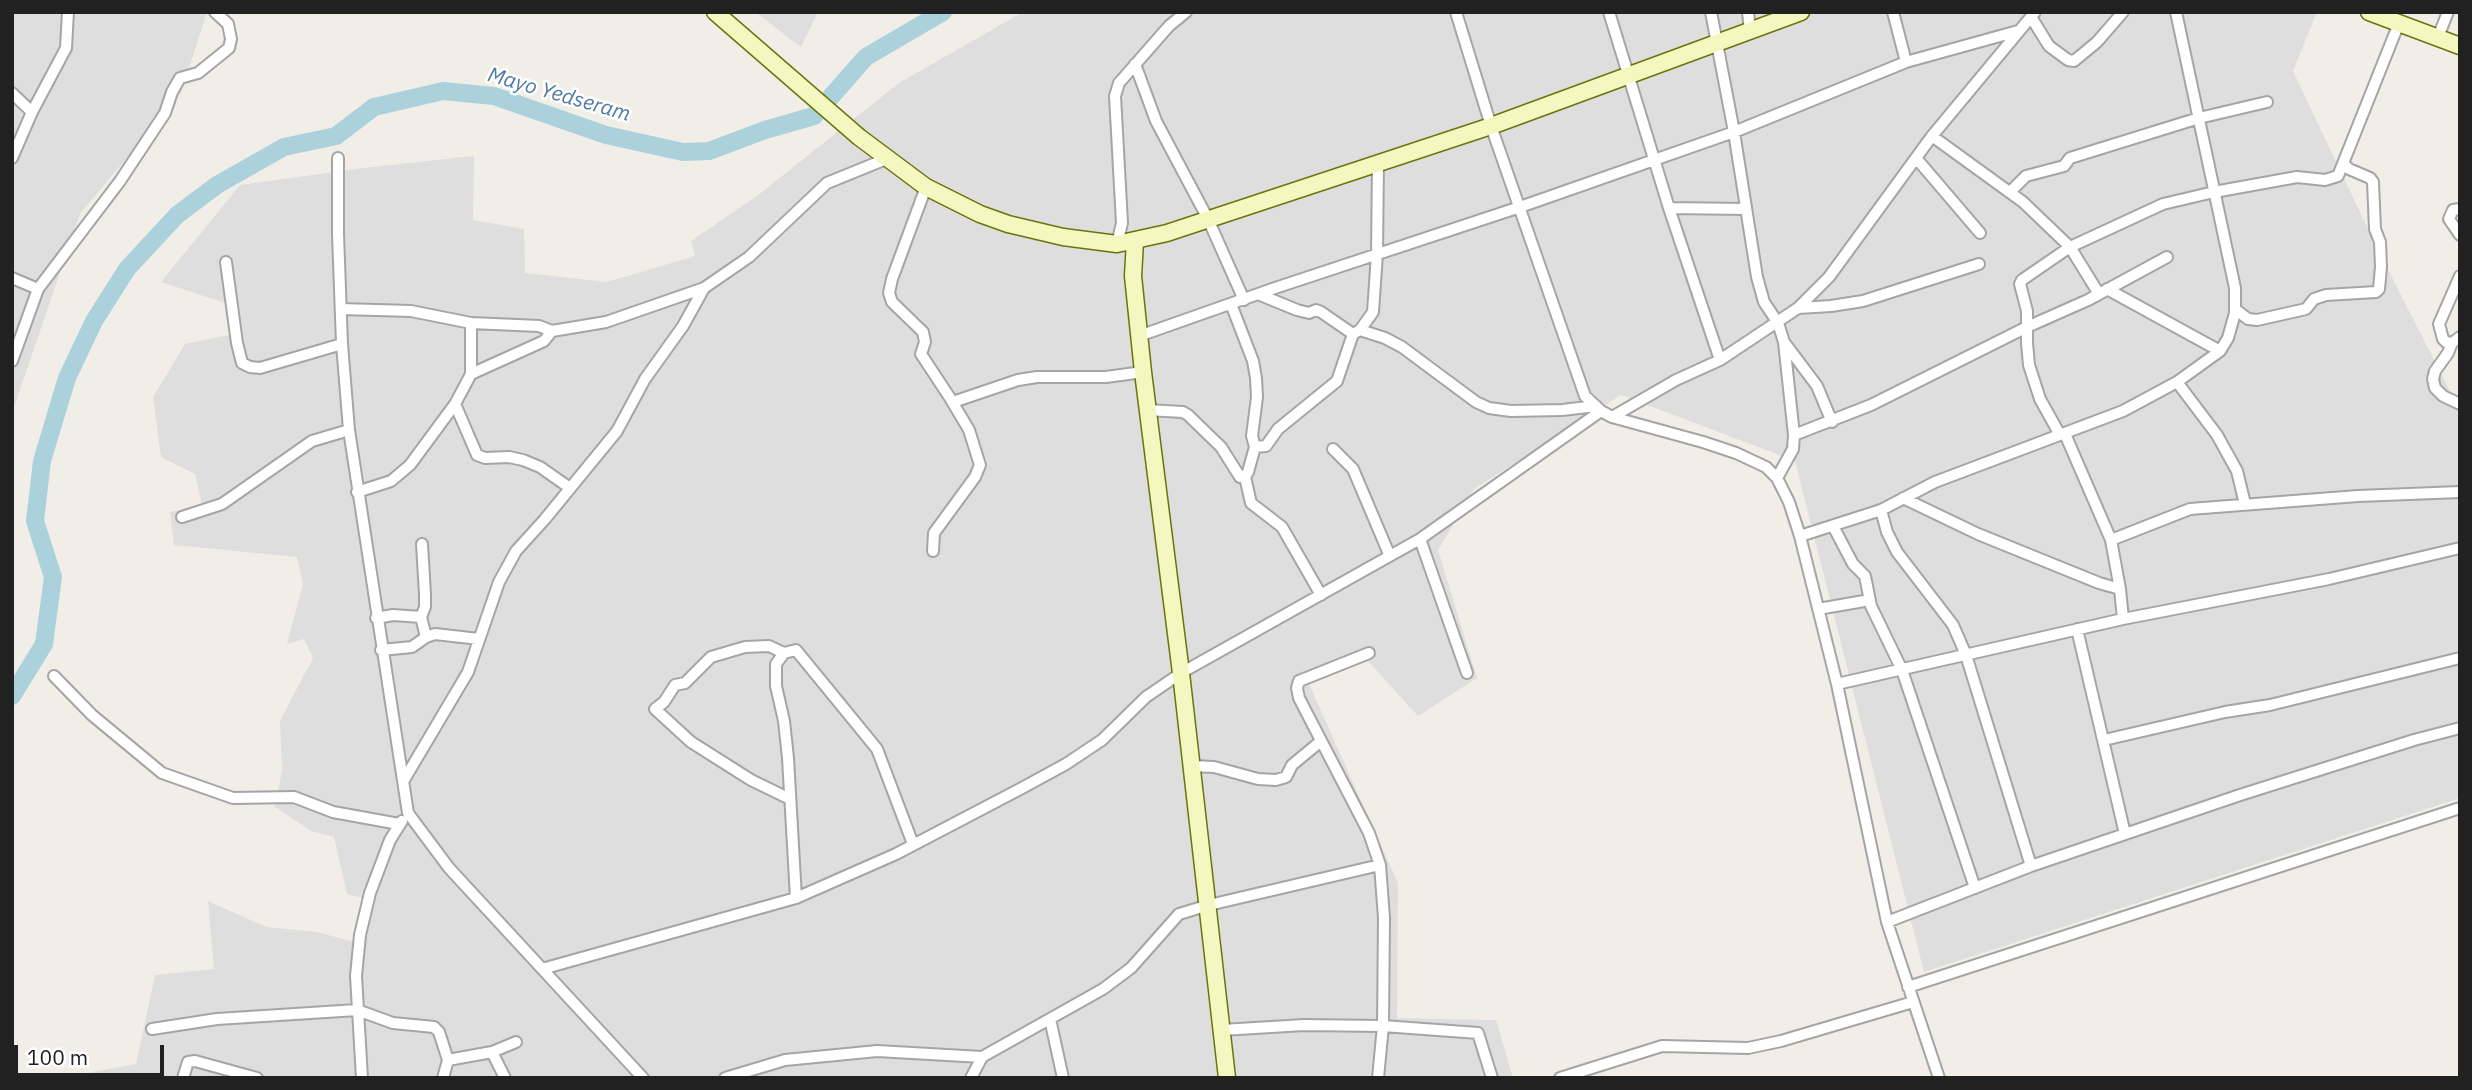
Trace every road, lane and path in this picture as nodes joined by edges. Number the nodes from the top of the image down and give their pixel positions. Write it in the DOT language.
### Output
graph roads {
  1 [pos="68,12"];
  2 [pos="215,12"];
  3 [pos="715,12"];
  4 [pos="1186,12"];
  5 [pos="1456,12"];
  6 [pos="1609,12"];
  7 [pos="1711,12"];
  8 [pos="1748,12"];
  9 [pos="1801,12"];
  10 [pos="1893,12"];
  11 [pos="2123,12"];
  12 [pos="2176,12"];
  13 [pos="2369,12"];
  14 [pos="2448,12"];
  15 [pos="2033,15"];
  16 [pos="2399,23"];
  17 [pos="1750,31"];
  18 [pos="2018,31"];
  19 [pos="2438,37"];
  20 [pos="1717,43"];
  21 [pos="2460,46"];
  22 [pos="1906,62"];
  23 [pos="1135,64"];
  24 [pos="1628,76"];
  25 [pos="12,93"];
  26 [pos="2267,102"];
  27 [pos="32,111"];
  28 [pos="2199,118"];
  29 [pos="1491,126"];
  30 [pos="1734,132"];
  31 [pos="1932,136"];
  32 [pos="12,158"];
  33 [pos="338,158"];
  34 [pos="1916,158"];
  35 [pos="886,159"];
  36 [pos="1655,160"];
  37 [pos="1378,163"];
  38 [pos="2344,164"];
  39 [pos="926,187"];
  40 [pos="2214,191"];
  41 [pos="2010,192"];
  42 [pos="1520,207"];
  43 [pos="1669,208"];
  44 [pos="1746,209"];
  45 [pos="2460,209"];
  46 [pos="1208,219"];
  47 [pos="1122,223"];
  48 [pos="1980,233"];
  49 [pos="2460,235"];
  50 [pos="1135,241"];
  51 [pos="1117,244"];
  52 [pos="2070,247"];
  53 [pos="1377,254"];
  54 [pos="2167,257"];
  55 [pos="226,262"];
  56 [pos="1979,264"];
  57 [pos="1133,276"];
  58 [pos="2460,276"];
  59 [pos="12,278"];
  60 [pos="704,288"];
  61 [pos="38,289"];
  62 [pos="2104,292"];
  63 [pos="1258,294"];
  64 [pos="1244,300"];
  65 [pos="1231,304"];
  66 [pos="1798,308"];
  67 [pos="341,309"];
  68 [pos="2235,309"];
  69 [pos="471,323"];
  70 [pos="1778,323"];
  71 [pos="2027,327"];
  72 [pos="552,331"];
  73 [pos="1357,332"];
  74 [pos="1139,336"];
  75 [pos="2456,340"];
  76 [pos="1784,342"];
  77 [pos="342,344"];
  78 [pos="2220,351"];
  79 [pos="1720,360"];
  80 [pos="12,361"];
  81 [pos="1143,372"];
  82 [pos="471,374"];
  83 [pos="2177,382"];
  84 [pos="953,402"];
  85 [pos="455,404"];
  86 [pos="2460,404"];
  87 [pos="1598,408"];
  88 [pos="1147,410"];
  89 [pos="1612,417"];
  90 [pos="1832,422"];
  91 [pos="349,430"];
  92 [pos="2062,434"];
  93 [pos="1794,435"];
  94 [pos="1255,447"];
  95 [pos="1333,449"];
  96 [pos="1245,477"];
  97 [pos="1777,478"];
  98 [pos="570,488"];
  99 [pos="357,492"];
  100 [pos="2460,492"];
  101 [pos="1903,498"];
  102 [pos="2245,504"];
  103 [pos="1881,510"];
  104 [pos="182,517"];
  105 [pos="1833,526"];
  106 [pos="1800,536"];
  107 [pos="1420,538"];
  108 [pos="2110,540"];
  109 [pos="422,544"];
  110 [pos="2460,548"];
  111 [pos="933,551"];
  112 [pos="1389,554"];
  113 [pos="2120,589"];
  114 [pos="1321,595"];
  115 [pos="1870,600"];
  116 [pos="1818,609"];
  117 [pos="421,617"];
  118 [pos="376,618"];
  119 [pos="2123,619"];
  120 [pos="2077,629"];
  121 [pos="426,637"];
  122 [pos="479,639"];
  123 [pos="382,650"];
  124 [pos="784,653"];
  125 [pos="1369,653"];
  126 [pos="1966,655"];
  127 [pos="2460,658"];
  128 [pos="1902,670"];
  129 [pos="1181,673"];
  130 [pos="1467,673"];
  131 [pos="54,676"];
  132 [pos="1837,684"];
  133 [pos="2460,728"];
  134 [pos="2104,740"];
  135 [pos="1321,741"];
  136 [pos="1192,766"];
  137 [pos="404,780"];
  138 [pos="790,799"];
  139 [pos="2460,808"];
  140 [pos="408,813"];
  141 [pos="399,824"];
  142 [pos="2125,834"];
  143 [pos="913,844"];
  144 [pos="1380,865"];
  145 [pos="2031,866"];
  146 [pos="1975,888"];
  147 [pos="796,898"];
  148 [pos="1209,905"];
  149 [pos="1887,922"];
  150 [pos="542,969"];
  151 [pos="1908,987"];
  152 [pos="1913,1002"];
  153 [pos="357,1010"];
  154 [pos="1050,1019"];
  155 [pos="1383,1026"];
  156 [pos="152,1029"];
  157 [pos="1222,1030"];
  158 [pos="516,1042"];
  159 [pos="492,1052"];
  160 [pos="982,1057"];
  161 [pos="449,1060"];
  162 [pos="183,1078"];
  163 [pos="257,1078"];
  164 [pos="362,1078"];
  165 [pos="443,1078"];
  166 [pos="505,1078"];
  167 [pos="643,1078"];
  168 [pos="725,1078"];
  169 [pos="971,1078"];
  170 [pos="1063,1078"];
  171 [pos="1227,1078"];
  172 [pos="1378,1078"];
  173 [pos="1492,1078"];
  174 [pos="1560,1078"];
  175 [pos="1939,1078"];
  1 -- 27 [label="street"];
  2 -- 61 [label="street"];
  3 -- 35 [label="main road"];
  4 -- 23 [label="street"];
  5 -- 29 [label="street"];
  6 -- 24 [label="street"];
  7 -- 20 [label="street"];
  8 -- 17 [label="street"];
  9 -- 17 [label="main road"];
  10 -- 22 [label="street"];
  11 -- 15 [label="street"];
  12 -- 28 [label="street"];
  13 -- 16 [label="main road"];
  14 -- 19 [label="street"];
  15 -- 18 [label="street"];
  16 -- 19 [label="main road"];
  16 -- 38 [label="street"];
  17 -- 20 [label="main road"];
  18 -- 22 [label="street"];
  18 -- 31 [label="street"];
  19 -- 21 [label="main road"];
  20 -- 24 [label="main road"];
  20 -- 30 [label="street"];
  22 -- 30 [label="street"];
  23 -- 46 [label="street"];
  23 -- 47 [label="street"];
  24 -- 29 [label="main road"];
  24 -- 36 [label="street"];
  25 -- 27 [label="street"];
  26 -- 28 [label="street"];
  27 -- 32 [label="street"];
  28 -- 40 [label="street"];
  28 -- 41 [label="street"];
  29 -- 37 [label="main road"];
  29 -- 42 [label="street"];
  30 -- 36 [label="street"];
  30 -- 44 [label="street"];
  31 -- 34 [label="street"];
  31 -- 41 [label="street"];
  33 -- 67 [label="street"];
  34 -- 48 [label="street"];
  34 -- 66 [label="street"];
  35 -- 39 [label="main road"];
  35 -- 60 [label="street"];
  36 -- 42 [label="street"];
  36 -- 43 [label="street"];
  37 -- 46 [label="main road"];
  37 -- 53 [label="street"];
  38 -- 40 [label="street"];
  38 -- 68 [label="street"];
  39 -- 51 [label="main road"];
  39 -- 84 [label="street"];
  40 -- 52 [label="street"];
  40 -- 68 [label="street"];
  41 -- 52 [label="street"];
  42 -- 53 [label="street"];
  42 -- 87 [label="street"];
  43 -- 44 [label="street"];
  43 -- 79 [label="street"];
  44 -- 70 [label="street"];
  45 -- 49 [label="street"];
  46 -- 50 [label="main road"];
  46 -- 64 [label="street"];
  47 -- 50 [label="street"];
  47 -- 51 [label="street"];
  50 -- 51 [label="main road"];
  50 -- 57 [label="main road"];
  51 -- 57 [label="main road"];
  52 -- 62 [label="street"];
  52 -- 71 [label="street"];
  53 -- 63 [label="street"];
  53 -- 73 [label="street"];
  54 -- 62 [label="street"];
  55 -- 77 [label="street"];
  56 -- 66 [label="street"];
  57 -- 74 [label="main road"];
  58 -- 75 [label="street"];
  59 -- 61 [label="street"];
  60 -- 72 [label="street"];
  60 -- 98 [label="street"];
  61 -- 80 [label="street"];
  62 -- 71 [label="street"];
  62 -- 78 [label="street"];
  63 -- 64 [label="street"];
  63 -- 73 [label="street"];
  64 -- 65 [label="street"];
  65 -- 74 [label="street"];
  65 -- 94 [label="street"];
  66 -- 70 [label="street"];
  67 -- 69 [label="street"];
  67 -- 77 [label="street"];
  68 -- 78 [label="street"];
  69 -- 72 [label="street"];
  69 -- 82 [label="street"];
  70 -- 76 [label="street"];
  70 -- 79 [label="street"];
  71 -- 90 [label="street"];
  71 -- 92 [label="street"];
  72 -- 82 [label="street"];
  73 -- 87 [label="street"];
  73 -- 94 [label="street"];
  74 -- 81 [label="main road"];
  75 -- 86 [label="street"];
  76 -- 90 [label="street"];
  76 -- 93 [label="street"];
  77 -- 91 [label="street"];
  78 -- 83 [label="street"];
  79 -- 89 [label="street"];
  81 -- 84 [label="street"];
  81 -- 88 [label="main road"];
  82 -- 85 [label="street"];
  83 -- 92 [label="street"];
  83 -- 102 [label="street"];
  84 -- 111 [label="street"];
  85 -- 98 [label="street"];
  85 -- 99 [label="street"];
  87 -- 89 [label="street"];
  87 -- 107 [label="street"];
  88 -- 96 [label="street"];
  88 -- 129 [label="main road"];
  89 -- 97 [label="street"];
  90 -- 93 [label="street"];
  91 -- 99 [label="street"];
  91 -- 104 [label="street"];
  92 -- 101 [label="street"];
  92 -- 108 [label="street"];
  93 -- 97 [label="street"];
  94 -- 96 [label="street"];
  95 -- 112 [label="street"];
  96 -- 114 [label="street"];
  97 -- 106 [label="street"];
  98 -- 122 [label="street"];
  99 -- 118 [label="street"];
  100 -- 102 [label="street"];
  101 -- 103 [label="street"];
  101 -- 113 [label="street"];
  102 -- 108 [label="street"];
  103 -- 105 [label="street"];
  103 -- 126 [label="street"];
  105 -- 106 [label="street"];
  105 -- 115 [label="street"];
  106 -- 116 [label="street"];
  107 -- 112 [label="street"];
  107 -- 130 [label="street"];
  108 -- 113 [label="street"];
  109 -- 117 [label="street"];
  110 -- 119 [label="street"];
  112 -- 114 [label="street"];
  113 -- 119 [label="street"];
  114 -- 129 [label="street"];
  115 -- 116 [label="street"];
  115 -- 128 [label="street"];
  116 -- 132 [label="street"];
  117 -- 118 [label="street"];
  117 -- 121 [label="street"];
  118 -- 123 [label="street"];
  119 -- 120 [label="street"];
  120 -- 126 [label="street"];
  120 -- 134 [label="street"];
  121 -- 122 [label="street"];
  121 -- 123 [label="street"];
  122 -- 137 [label="street"];
  123 -- 137 [label="street"];
  124 -- 138 [label="street"];
  124 -- 138 [label="street"];
  124 -- 143 [label="street"];
  125 -- 135 [label="street"];
  126 -- 128 [label="street"];
  126 -- 145 [label="street"];
  127 -- 134 [label="street"];
  128 -- 132 [label="street"];
  128 -- 146 [label="street"];
  129 -- 136 [label="main road"];
  129 -- 143 [label="street"];
  131 -- 141 [label="street"];
  132 -- 149 [label="street"];
  133 -- 142 [label="street"];
  134 -- 142 [label="street"];
  135 -- 136 [label="street"];
  135 -- 144 [label="street"];
  136 -- 148 [label="main road"];
  137 -- 140 [label="street"];
  138 -- 147 [label="street"];
  139 -- 151 [label="street"];
  140 -- 141 [label="street"];
  140 -- 150 [label="street"];
  141 -- 153 [label="street"];
  142 -- 145 [label="street"];
  143 -- 147 [label="street"];
  144 -- 148 [label="street"];
  144 -- 155 [label="street"];
  145 -- 146 [label="street"];
  146 -- 149 [label="street"];
  147 -- 150 [label="street"];
  148 -- 154 [label="street"];
  148 -- 157 [label="main road"];
  149 -- 151 [label="street"];
  150 -- 167 [label="street"];
  151 -- 152 [label="street"];
  152 -- 174 [label="street"];
  152 -- 175 [label="street"];
  153 -- 156 [label="street"];
  153 -- 161 [label="street"];
  153 -- 164 [label="street"];
  154 -- 160 [label="street"];
  154 -- 170 [label="street"];
  155 -- 157 [label="street"];
  155 -- 172 [label="street"];
  155 -- 173 [label="street"];
  157 -- 171 [label="main road"];
  158 -- 159 [label="street"];
  159 -- 161 [label="street"];
  159 -- 166 [label="street"];
  160 -- 168 [label="street"];
  160 -- 169 [label="street"];
  161 -- 165 [label="street"];
  162 -- 163 [label="street"];
}
